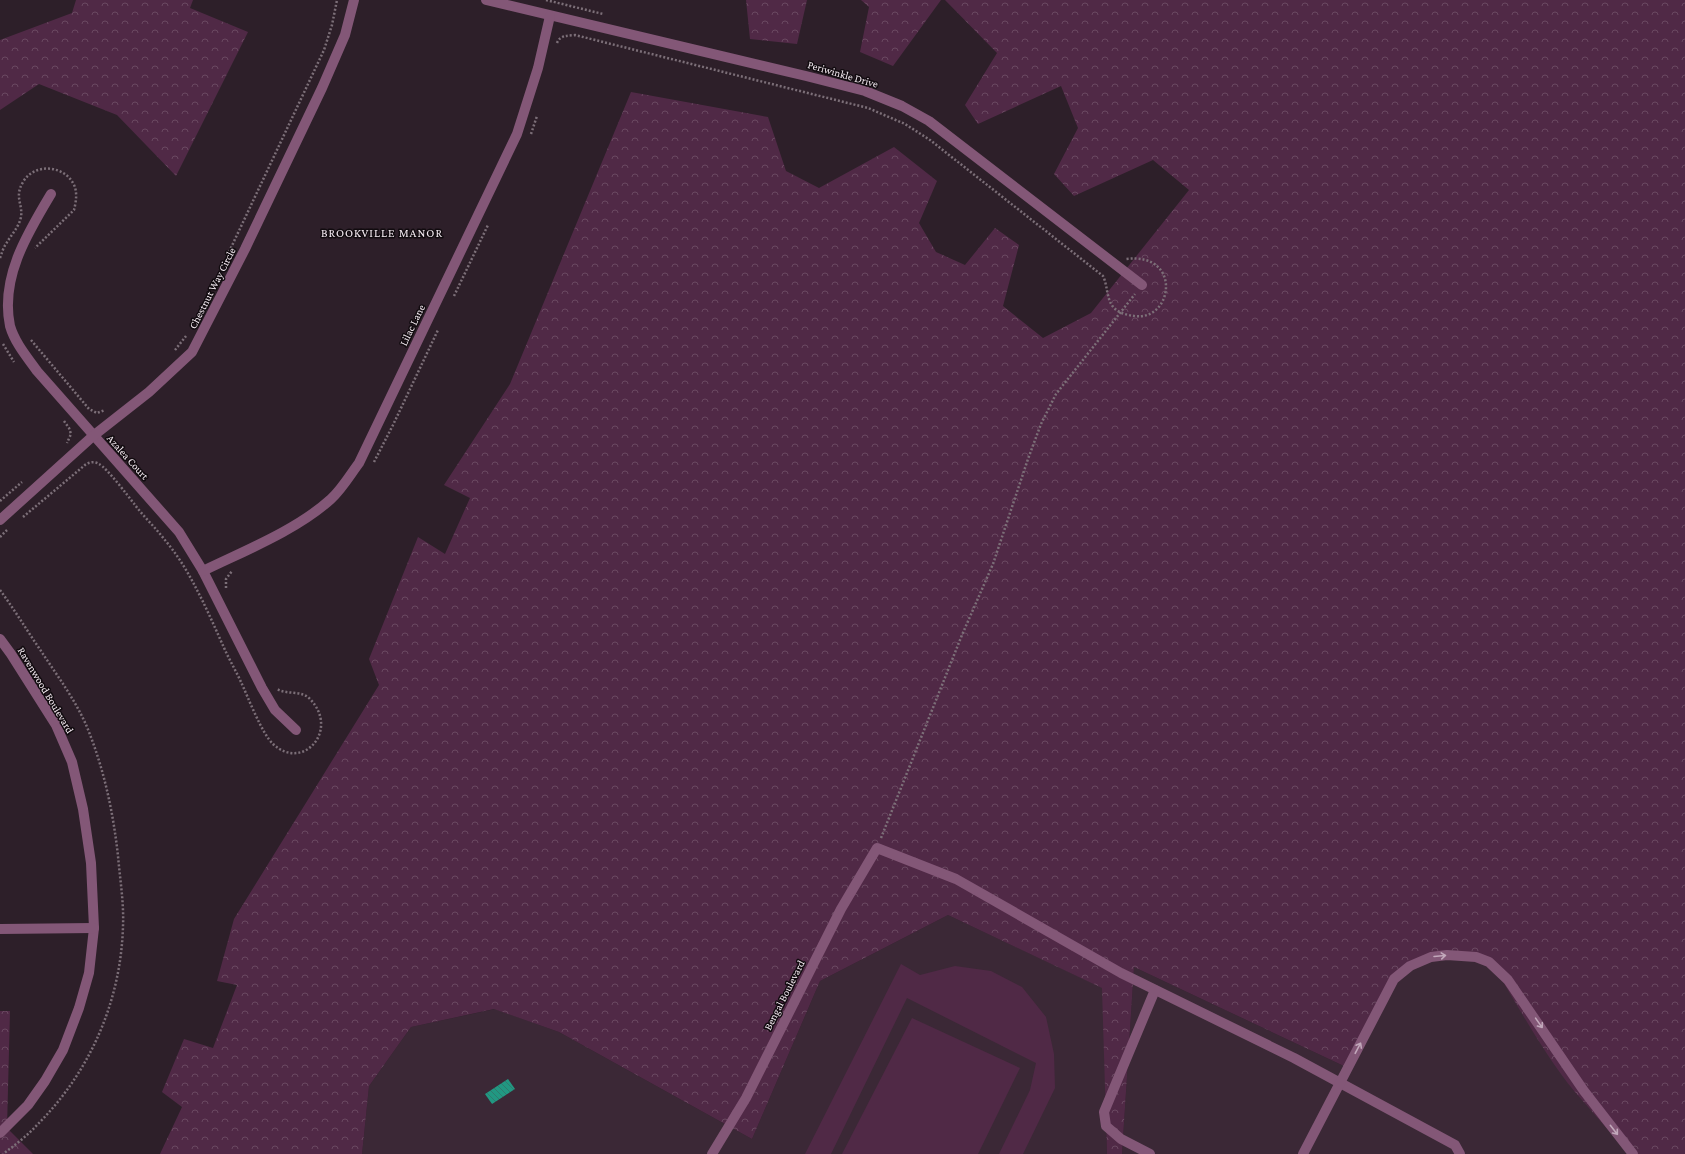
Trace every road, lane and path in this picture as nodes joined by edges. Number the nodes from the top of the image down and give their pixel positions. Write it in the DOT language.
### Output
graph roads {
  1 [pos="337,0"];
  2 [pos="354,0"];
  3 [pos="486,0"];
  4 [pos="546,0"];
  5 [pos="550,16"];
  6 [pos="611,16"];
  7 [pos="555,50"];
  8 [pos="537,114"];
  9 [pos="530,136"];
  10 [pos="51,194"];
  11 [pos="489,223"];
  12 [pos="31,254"];
  13 [pos="228,254"];
  14 [pos="1119,257"];
  15 [pos="0,258"];
  16 [pos="1142,286"];
  17 [pos="452,301"];
  18 [pos="1121,312"];
  19 [pos="439,326"];
  20 [pos="190,331"];
  21 [pos="30,338"];
  22 [pos="3,343"];
  23 [pos="172,353"];
  24 [pos="19,368"];
  25 [pos="107,410"];
  26 [pos="61,418"];
  27 [pos="93,436"];
  28 [pos="61,448"];
  29 [pos="371,466"];
  30 [pos="28,477"];
  31 [pos="0,502"];
  32 [pos="0,520"];
  33 [pos="18,521"];
  34 [pos="12,526"];
  35 [pos="0,537"];
  36 [pos="237,569"];
  37 [pos="203,571"];
  38 [pos="228,592"];
  39 [pos="0,639"];
  40 [pos="274,686"];
  41 [pos="296,730"];
  42 [pos="877,848"];
  43 [pos="94,928"];
  44 [pos="0,929"];
  45 [pos="1155,990"];
  46 [pos="1339,1082"];
  47 [pos="0,1133"];
  48 [pos="712,1154"];
  49 [pos="1150,1154"];
  50 [pos="1303,1154"];
  51 [pos="1460,1154"];
  52 [pos="1633,1154"];
  1 -- 13 [label="path"];
  2 -- 27 [label="street, Chestnut Way Circle"];
  3 -- 5 [label="street, Periwinkle Drive"];
  4 -- 6 [label="path"];
  5 -- 16 [label="street, Periwinkle Drive"];
  5 -- 37 [label="street, Lilac Lane"];
  7 -- 18 [label="path"];
  8 -- 9 [label="path"];
  10 -- 27 [label="street, Azalea Court"];
  11 -- 17 [label="path"];
  12 -- 15 [label="path"];
  14 -- 18 [label="path"];
  16 -- 18 [label="path"];
  18 -- 42 [label="path"];
  19 -- 29 [label="path"];
  20 -- 23 [label="path"];
  21 -- 25 [label="path"];
  22 -- 24 [label="path"];
  26 -- 28 [label="path"];
  27 -- 32 [label="street, Chestnut Way Circle"];
  27 -- 37 [label="street, Azalea Court"];
  30 -- 31 [label="path"];
  33 -- 40 [label="path"];
  34 -- 35 [label="path"];
  36 -- 38 [label="path"];
  37 -- 41 [label="street, Azalea Court"];
  39 -- 43 [label="street, Ravenwood Boulevard"];
  42 -- 45 [label="street"];
  42 -- 48 [label="street, Bengal Boulevard"];
  43 -- 44 [label="street"];
  43 -- 47 [label="street, Ravenwood Boulevard"];
  45 -- 46 [label="street"];
  45 -- 49 [label="street"];
  46 -- 50 [label="street"];
  46 -- 51 [label="street"];
  46 -- 52 [label="street, one-way"];
}
